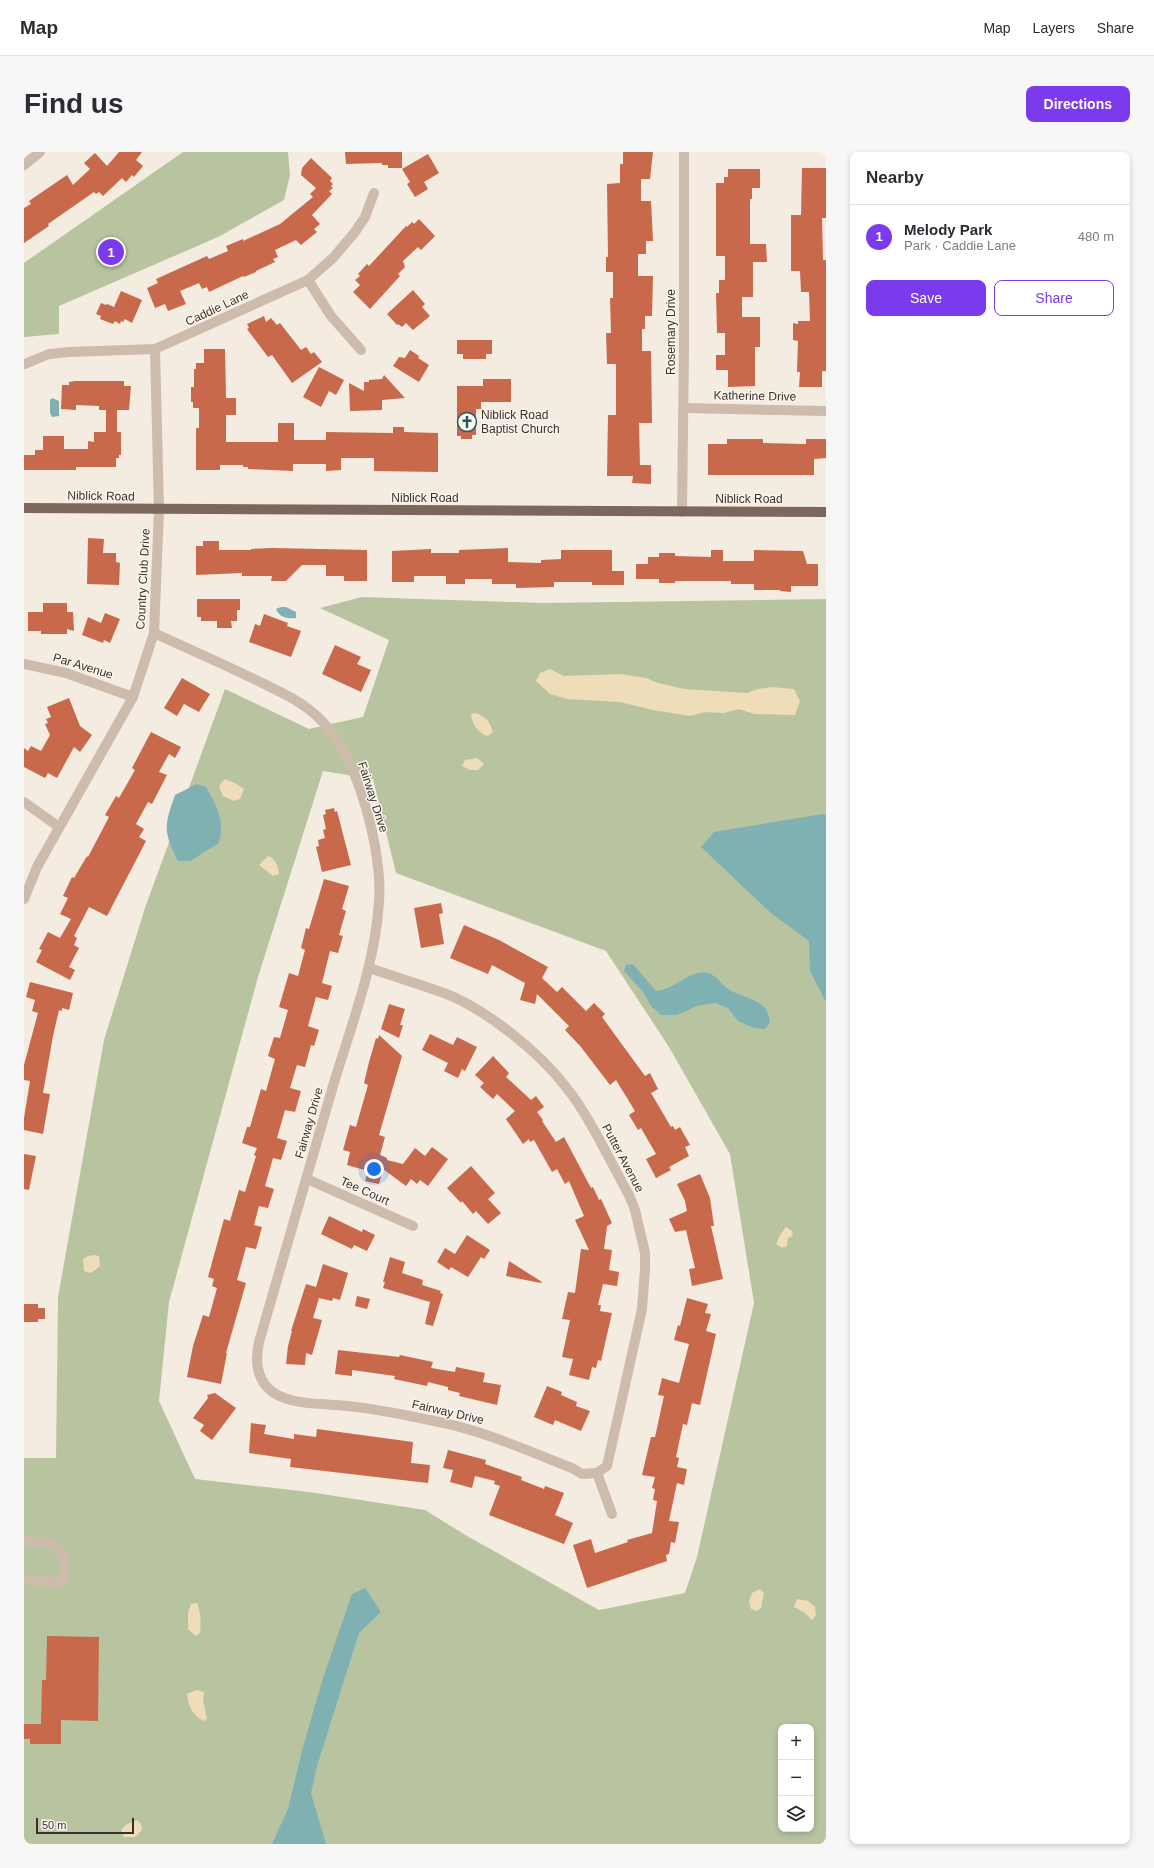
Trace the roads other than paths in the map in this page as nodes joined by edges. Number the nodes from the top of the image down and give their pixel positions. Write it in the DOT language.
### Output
graph roads {
  1 [pos="40,152"];
  2 [pos="684,152"];
  3 [pos="24,165"];
  4 [pos="374,193"];
  5 [pos="308,280"];
  6 [pos="155,349"];
  7 [pos="361,350"];
  8 [pos="25,364"];
  9 [pos="684,408"];
  10 [pos="826,411"];
  11 [pos="24,508"];
  12 [pos="159,510"];
  13 [pos="682,512"];
  14 [pos="826,512"];
  15 [pos="154,633"];
  16 [pos="24,664"];
  17 [pos="133,697"];
  18 [pos="24,802"];
  19 [pos="59,827"];
  20 [pos="24,899"];
  21 [pos="368,968"];
  22 [pos="308,1179"];
  23 [pos="413,1226"];
  24 [pos="596,1473"];
  25 [pos="612,1514"];
  26 [pos="24,1541"];
  27 [pos="24,1580"];
  1 -- 3 [label="street"];
  2 -- 9 [label="street, Rosemary Drive"];
  4 -- 5 [label="street, Caddie Lane"];
  5 -- 6 [label="street, Caddie Lane"];
  5 -- 7 [label="street"];
  6 -- 8 [label="street, Caddie Lane"];
  6 -- 12 [label="street, Country Club Drive"];
  9 -- 10 [label="street, Katherine Drive"];
  9 -- 13 [label="street, Rosemary Drive"];
  11 -- 12 [label="main road, Niblick Road"];
  12 -- 13 [label="main road, Niblick Road"];
  12 -- 15 [label="street, Country Club Drive"];
  13 -- 14 [label="main road, Niblick Road"];
  15 -- 17 [label="street, Country Club Drive"];
  15 -- 21 [label="street, Fairway Drive"];
  16 -- 17 [label="street, Par Avenue"];
  17 -- 19 [label="street, Country Club Drive"];
  18 -- 19 [label="street"];
  19 -- 20 [label="street, Country Club Drive"];
  21 -- 22 [label="street, Fairway Drive"];
  21 -- 24 [label="street, Putter Avenue"];
  22 -- 23 [label="street, Tee Court"];
  22 -- 24 [label="street, Fairway Drive"];
  24 -- 25 [label="street"];
  26 -- 27 [label="street"];
}
